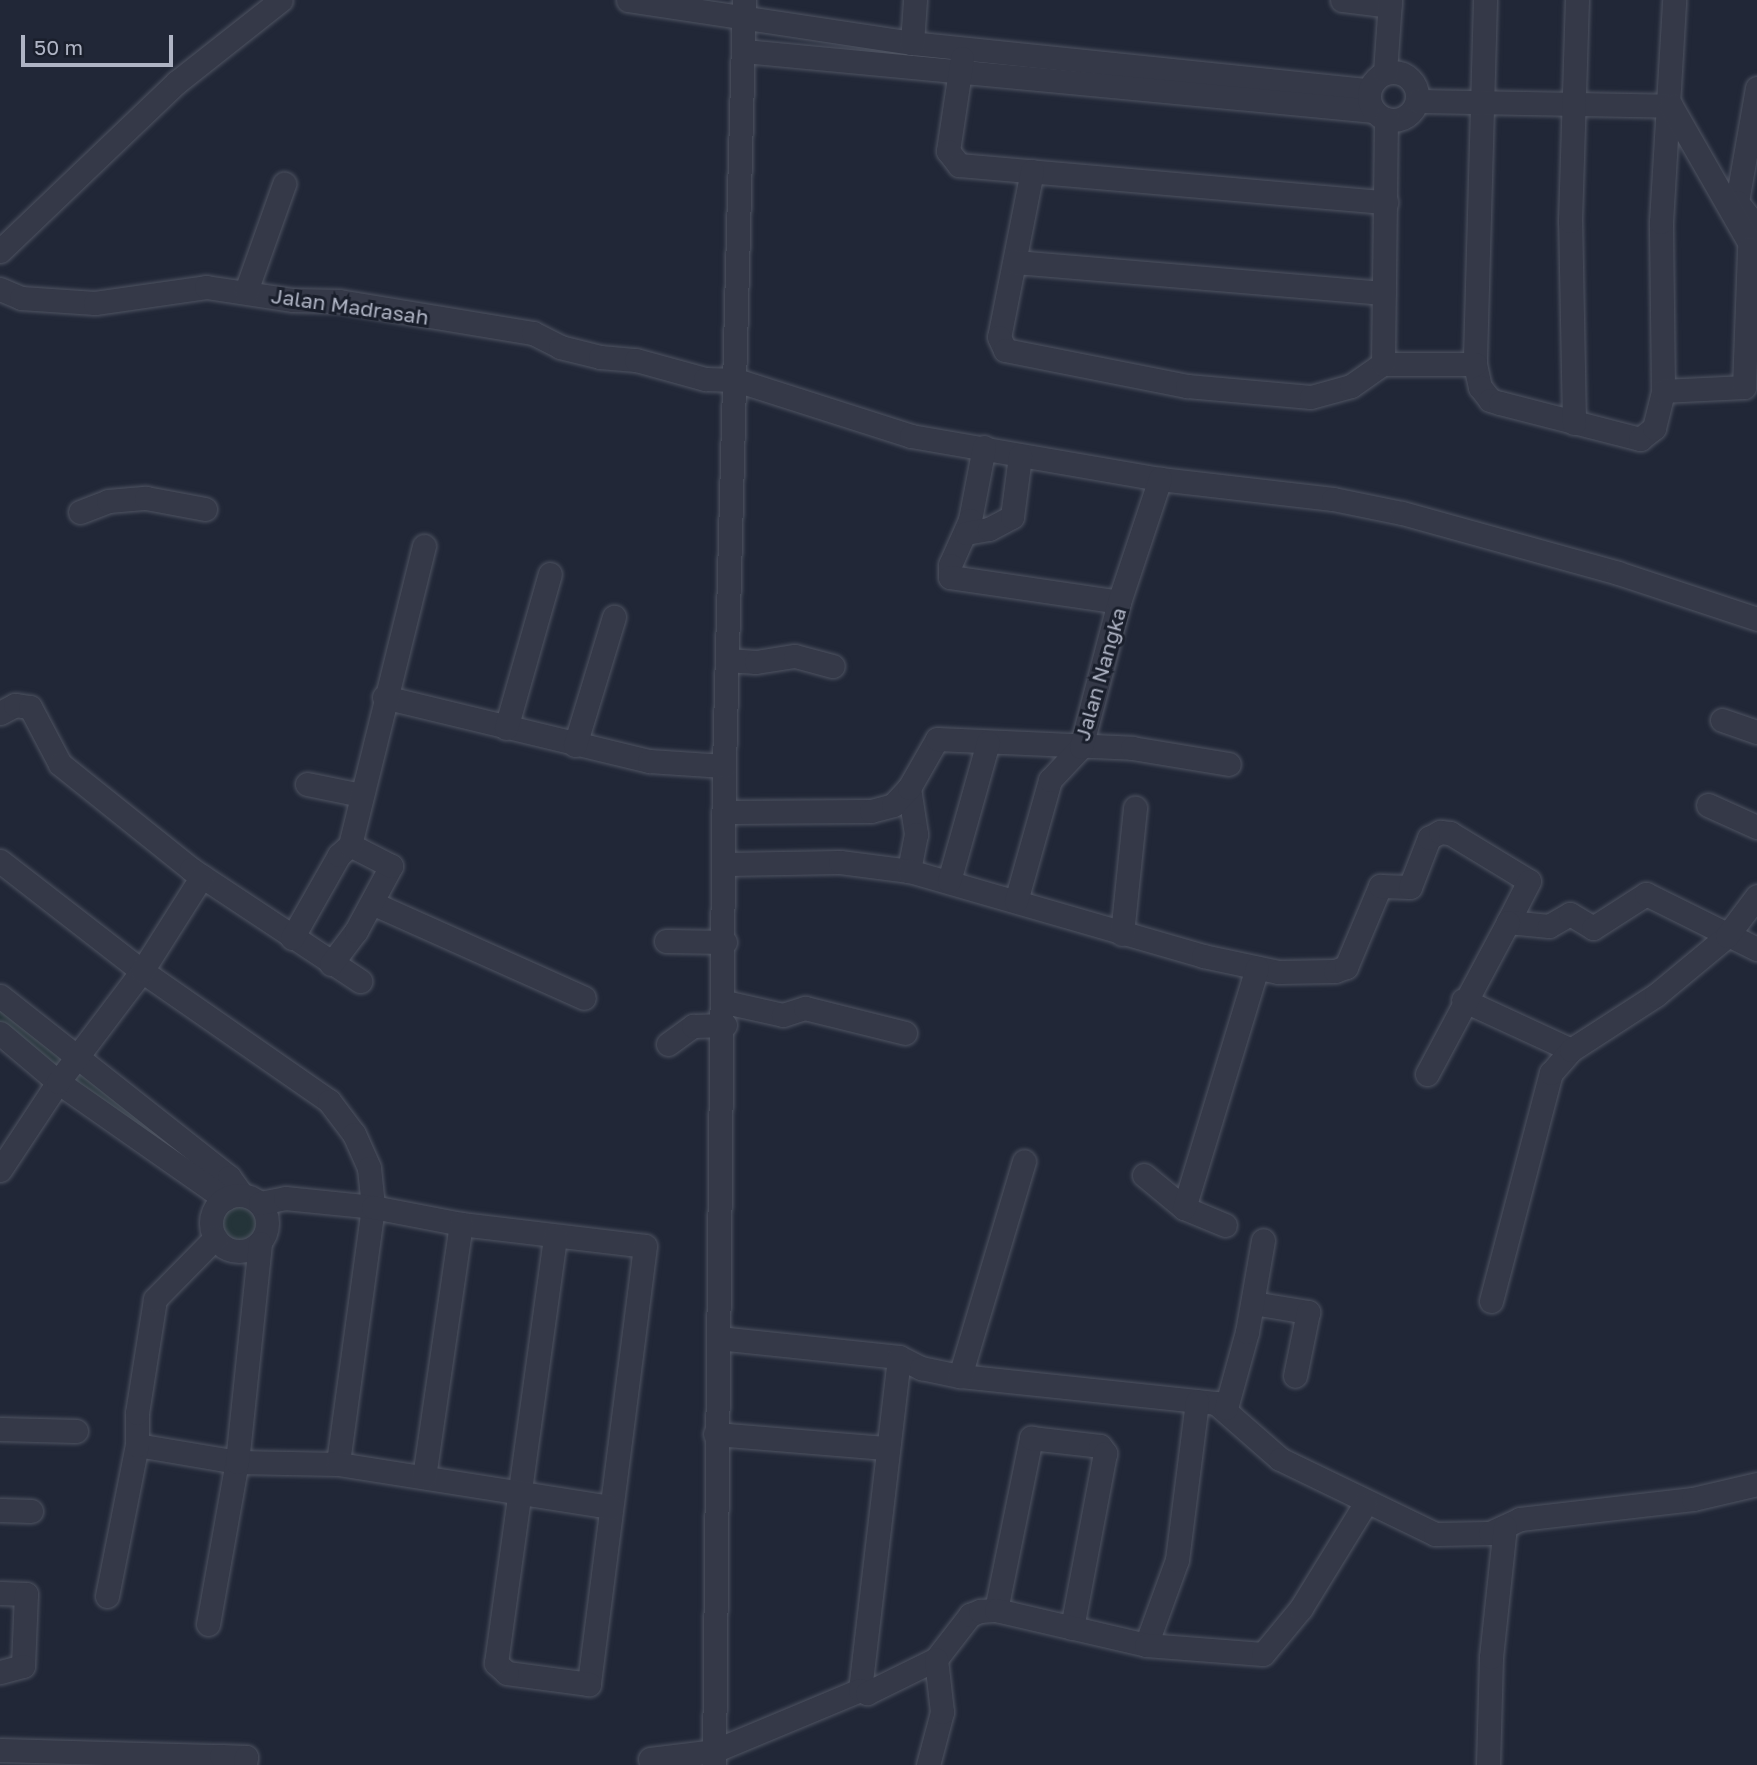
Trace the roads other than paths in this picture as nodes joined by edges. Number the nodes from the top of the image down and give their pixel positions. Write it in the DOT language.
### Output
graph roads {
  1 [pos="281,0"];
  2 [pos="628,0"];
  3 [pos="915,0"];
  4 [pos="1342,0"];
  5 [pos="1485,0"];
  6 [pos="1577,0"];
  7 [pos="1674,0"];
  8 [pos="1390,3"];
  9 [pos="744,10"];
  10 [pos="912,43"];
  11 [pos="744,51"];
  12 [pos="962,60"];
  13 [pos="1385,72"];
  14 [pos="1757,88"];
  15 [pos="1418,101"];
  16 [pos="1480,103"];
  17 [pos="1573,103"];
  18 [pos="1671,106"];
  19 [pos="1376,107"];
  20 [pos="1032,171"];
  21 [pos="284,184"];
  22 [pos="1386,202"];
  23 [pos="1754,244"];
  24 [pos="0,251"];
  25 [pos="1015,262"];
  26 [pos="0,289"];
  27 [pos="246,291"];
  28 [pos="1384,293"];
  29 [pos="1383,364"];
  30 [pos="1475,364"];
  31 [pos="736,380"];
  32 [pos="1663,391"];
  33 [pos="1574,423"];
  34 [pos="985,447"];
  35 [pos="1020,456"];
  36 [pos="1160,479"];
  37 [pos="205,509"];
  38 [pos="80,512"];
  39 [pos="966,533"];
  40 [pos="424,546"];
  41 [pos="551,574"];
  42 [pos="1119,602"];
  43 [pos="614,617"];
  44 [pos="1757,619"];
  45 [pos="727,660"];
  46 [pos="833,666"];
  47 [pos="384,697"];
  48 [pos="0,713"];
  49 [pos="1722,720"];
  50 [pos="506,728"];
  51 [pos="1757,732"];
  52 [pos="988,742"];
  53 [pos="575,745"];
  54 [pos="1081,747"];
  55 [pos="1229,764"];
  56 [pos="724,766"];
  57 [pos="307,784"];
  58 [pos="909,788"];
  59 [pos="361,795"];
  60 [pos="1708,805"];
  61 [pos="1135,808"];
  62 [pos="725,812"];
  63 [pos="1757,827"];
  64 [pos="350,845"];
  65 [pos="0,861"];
  66 [pos="727,864"];
  67 [pos="909,871"];
  68 [pos="202,876"];
  69 [pos="949,881"];
  70 [pos="1757,896"];
  71 [pos="1016,901"];
  72 [pos="372,903"];
  73 [pos="1508,922"];
  74 [pos="1122,934"];
  75 [pos="1727,936"];
  76 [pos="292,938"];
  77 [pos="666,942"];
  78 [pos="724,942"];
  79 [pos="1757,949"];
  80 [pos="331,964"];
  81 [pos="1257,968"];
  82 [pos="142,971"];
  83 [pos="360,981"];
  84 [pos="0,996"];
  85 [pos="584,998"];
  86 [pos="1463,1000"];
  87 [pos="724,1002"];
  88 [pos="724,1025"];
  89 [pos="0,1033"];
  90 [pos="905,1033"];
  91 [pos="668,1044"];
  92 [pos="1571,1050"];
  93 [pos="77,1059"];
  94 [pos="1427,1074"];
  95 [pos="58,1082"];
  96 [pos="1024,1161"];
  97 [pos="0,1170"];
  98 [pos="1144,1175"];
  99 [pos="242,1199"];
  100 [pos="373,1207"];
  101 [pos="1184,1208"];
  102 [pos="461,1224"];
  103 [pos="1225,1225"];
  104 [pos="555,1237"];
  105 [pos="215,1238"];
  106 [pos="1262,1240"];
  107 [pos="260,1243"];
  108 [pos="1491,1301"];
  109 [pos="1253,1303"];
  110 [pos="718,1338"];
  111 [pos="899,1357"];
  112 [pos="960,1376"];
  113 [pos="1295,1376"];
  114 [pos="1198,1401"];
  115 [pos="1226,1408"];
  116 [pos="0,1429"];
  117 [pos="76,1431"];
  118 [pos="715,1434"];
  119 [pos="137,1445"];
  120 [pos="885,1448"];
  121 [pos="237,1462"];
  122 [pos="338,1464"];
  123 [pos="424,1477"];
  124 [pos="1757,1484"];
  125 [pos="521,1493"];
  126 [pos="1365,1504"];
  127 [pos="611,1507"];
  128 [pos="0,1510"];
  129 [pos="31,1511"];
  130 [pos="1505,1527"];
  131 [pos="0,1592"];
  132 [pos="107,1596"];
  133 [pos="996,1610"];
  134 [pos="208,1624"];
  135 [pos="1072,1628"];
  136 [pos="1146,1645"];
  137 [pos="936,1659"];
  138 [pos="9,1671"];
  139 [pos="860,1689"];
  140 [pos="0,1750"];
  141 [pos="714,1758"];
  142 [pos="650,1759"];
  143 [pos="245,1765"];
  144 [pos="928,1765"];
  145 [pos="1488,1765"];
  1 -- 24 [label="street"];
  2 -- 9 [label="street"];
  3 -- 10 [label="street"];
  4 -- 8 [label="street"];
  5 -- 16 [label="street"];
  6 -- 17 [label="street"];
  7 -- 18 [label="street"];
  8 -- 13 [label="street"];
  9 -- 10 [label="street"];
  9 -- 11 [label="street"];
  10 -- 12 [label="street"];
  11 -- 12 [label="street"];
  11 -- 31 [label="street"];
  12 -- 19 [label="street"];
  12 -- 20 [label="street"];
  13 -- 15 [label="street"];
  13 -- 19 [label="street"];
  14 -- 23 [label="street"];
  15 -- 16 [label="street"];
  15 -- 19 [label="street"];
  16 -- 17 [label="street"];
  16 -- 30 [label="street"];
  17 -- 18 [label="street"];
  17 -- 33 [label="street"];
  18 -- 23 [label="street"];
  18 -- 32 [label="street"];
  19 -- 22 [label="street"];
  20 -- 22 [label="street"];
  20 -- 25 [label="street"];
  21 -- 27 [label="street"];
  22 -- 28 [label="street"];
  23 -- 32 [label="street"];
  25 -- 28 [label="street"];
  25 -- 29 [label="street"];
  26 -- 27 [label="street, Jalan Madrasah"];
  27 -- 31 [label="street, Jalan Madrasah"];
  28 -- 29 [label="street"];
  29 -- 30 [label="street"];
  30 -- 33 [label="street"];
  31 -- 34 [label="street, Jalan Madrasah"];
  31 -- 45 [label="street"];
  32 -- 33 [label="street"];
  34 -- 35 [label="street, Jalan Madrasah"];
  34 -- 39 [label="street"];
  35 -- 36 [label="street, Jalan Madrasah"];
  35 -- 39 [label="street"];
  36 -- 42 [label="street, Jalan Nangka"];
  36 -- 44 [label="street, Jalan Madrasah"];
  37 -- 38 [label="street"];
  39 -- 42 [label="street"];
  40 -- 47 [label="street"];
  41 -- 50 [label="street"];
  42 -- 54 [label="street, Jalan Nangka"];
  43 -- 53 [label="street"];
  45 -- 46 [label="street"];
  45 -- 56 [label="street"];
  47 -- 50 [label="street"];
  47 -- 59 [label="street"];
  48 -- 68 [label="street"];
  49 -- 51 [label="street"];
  50 -- 53 [label="street"];
  52 -- 54 [label="street"];
  52 -- 58 [label="street"];
  52 -- 69 [label="street"];
  53 -- 56 [label="street"];
  54 -- 55 [label="street"];
  54 -- 71 [label="street, Jalan Nangka"];
  56 -- 62 [label="street"];
  57 -- 59 [label="street"];
  58 -- 62 [label="street"];
  58 -- 67 [label="street"];
  59 -- 64 [label="street"];
  60 -- 63 [label="street"];
  61 -- 74 [label="street"];
  62 -- 66 [label="street"];
  64 -- 72 [label="street"];
  64 -- 76 [label="street"];
  65 -- 82 [label="street"];
  66 -- 67 [label="street"];
  66 -- 78 [label="street"];
  67 -- 69 [label="street"];
  68 -- 76 [label="street"];
  68 -- 82 [label="street"];
  69 -- 71 [label="street"];
  70 -- 75 [label="street"];
  71 -- 74 [label="street"];
  72 -- 80 [label="street"];
  72 -- 85 [label="street"];
  73 -- 75 [label="street"];
  73 -- 81 [label="street"];
  73 -- 86 [label="street"];
  74 -- 81 [label="street"];
  75 -- 79 [label="street"];
  75 -- 92 [label="street"];
  76 -- 80 [label="street"];
  77 -- 78 [label="street"];
  78 -- 87 [label="street"];
  80 -- 83 [label="street"];
  81 -- 101 [label="street"];
  82 -- 93 [label="street"];
  82 -- 100 [label="street"];
  84 -- 93 [label="street"];
  86 -- 92 [label="street"];
  86 -- 94 [label="street"];
  87 -- 88 [label="street"];
  87 -- 90 [label="street"];
  88 -- 91 [label="street"];
  88 -- 110 [label="street"];
  89 -- 95 [label="street"];
  92 -- 108 [label="street"];
  93 -- 95 [label="street"];
  93 -- 99 [label="street"];
  95 -- 97 [label="street"];
  95 -- 99 [label="street"];
  96 -- 112 [label="street"];
  98 -- 101 [label="street"];
  99 -- 100 [label="street"];
  99 -- 105 [label="street"];
  99 -- 107 [label="street"];
  100 -- 102 [label="street"];
  100 -- 122 [label="street"];
  101 -- 103 [label="street"];
  102 -- 104 [label="street"];
  102 -- 123 [label="street"];
  104 -- 125 [label="street"];
  104 -- 127 [label="street"];
  105 -- 107 [label="street"];
  105 -- 119 [label="street"];
  106 -- 109 [label="street"];
  107 -- 121 [label="street"];
  109 -- 113 [label="street"];
  109 -- 115 [label="street"];
  110 -- 111 [label="street"];
  110 -- 118 [label="street"];
  111 -- 112 [label="street"];
  111 -- 120 [label="street"];
  112 -- 114 [label="street"];
  114 -- 115 [label="street"];
  114 -- 136 [label="street"];
  115 -- 126 [label="street"];
  116 -- 117 [label="street"];
  118 -- 120 [label="street"];
  118 -- 141 [label="street"];
  119 -- 121 [label="street"];
  119 -- 132 [label="street"];
  120 -- 139 [label="street"];
  121 -- 122 [label="street"];
  121 -- 134 [label="street"];
  122 -- 123 [label="street"];
  123 -- 125 [label="street"];
  124 -- 130 [label="street"];
  125 -- 127 [label="street"];
  125 -- 127 [label="street"];
  126 -- 130 [label="street"];
  126 -- 136 [label="street"];
  128 -- 129 [label="street"];
  130 -- 145 [label="street"];
  131 -- 138 [label="street"];
  133 -- 135 [label="street"];
  133 -- 135 [label="street"];
  133 -- 137 [label="street"];
  135 -- 136 [label="street"];
  137 -- 139 [label="street"];
  137 -- 144 [label="street"];
  139 -- 141 [label="street"];
  140 -- 143 [label="street"];
  141 -- 142 [label="street"];
}
